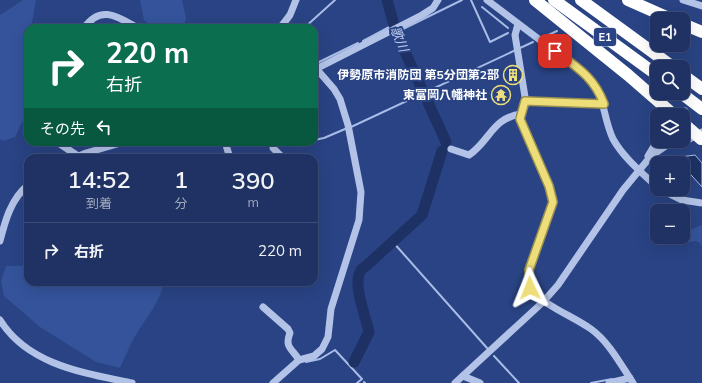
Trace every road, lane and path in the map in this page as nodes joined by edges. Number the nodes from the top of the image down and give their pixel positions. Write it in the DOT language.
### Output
graph roads {
  1 [pos="296,0"];
  2 [pos="438,0"];
  3 [pos="487,0"];
  4 [pos="535,0"];
  5 [pos="554,0"];
  6 [pos="581,0"];
  7 [pos="628,0"];
  8 [pos="684,0"];
  9 [pos="702,6"];
  10 [pos="655,12"];
  11 [pos="88,24"];
  12 [pos="132,24"];
  13 [pos="282,24"];
  14 [pos="518,24"];
  15 [pos="690,27"];
  16 [pos="702,32"];
  17 [pos="663,60"];
  18 [pos="318,67"];
  19 [pos="650,70"];
  20 [pos="318,71"];
  21 [pos="690,80"];
  22 [pos="702,89"];
  23 [pos="690,100"];
  24 [pos="525,101"];
  25 [pos="604,104"];
  26 [pos="670,108"];
  27 [pos="702,109"];
  28 [pos="521,114"];
  29 [pos="690,127"];
  30 [pos="702,132"];
  31 [pos="702,140"];
  32 [pos="62,146"];
  33 [pos="111,146"];
  34 [pos="273,146"];
  35 [pos="653,148"];
  36 [pos="451,149"];
  37 [pos="72,154"];
  38 [pos="86,154"];
  39 [pos="279,154"];
  40 [pos="639,170"];
  41 [pos="650,180"];
  42 [pos="24,189"];
  43 [pos="674,196"];
  44 [pos="702,203"];
  45 [pos="0,241"];
  46 [pos="544,302"];
  47 [pos="263,307"];
  48 [pos="0,320"];
  49 [pos="299,360"];
  50 [pos="463,376"];
  51 [pos="632,381"];
  52 [pos="132,383"];
  53 [pos="273,383"];
  54 [pos="455,383"];
  55 [pos="480,383"];
  56 [pos="609,383"];
  1 -- 13 [label="street"];
  2 -- 18 [label="street"];
  3 -- 14 [label="street"];
  4 -- 26 [label="highway"];
  5 -- 19 [label="highway, E1"];
  6 -- 17 [label="highway, E1"];
  7 -- 10 [label="highway"];
  8 -- 9 [label="street"];
  11 -- 12 [label="street"];
  14 -- 24 [label="street"];
  14 -- 25 [label="street"];
  15 -- 16 [label="highway"];
  20 -- 49 [label="street"];
  21 -- 22 [label="highway"];
  23 -- 27 [label="highway"];
  24 -- 25 [label="street"];
  24 -- 28 [label="street"];
  25 -- 40 [label="street"];
  28 -- 36 [label="street"];
  28 -- 46 [label="street"];
  29 -- 31 [label="highway, bridge"];
  30 -- 40 [label="street"];
  32 -- 37 [label="street"];
  33 -- 38 [label="street"];
  34 -- 39 [label="street"];
  35 -- 40 [label="street"];
  40 -- 41 [label="street"];
  40 -- 46 [label="street"];
  42 -- 45 [label="street"];
  43 -- 44 [label="street"];
  46 -- 50 [label="street"];
  46 -- 51 [label="street"];
  47 -- 49 [label="street"];
  48 -- 52 [label="street"];
  49 -- 53 [label="street"];
  50 -- 54 [label="street"];
  50 -- 55 [label="street"];
  51 -- 56 [label="street"];
}
